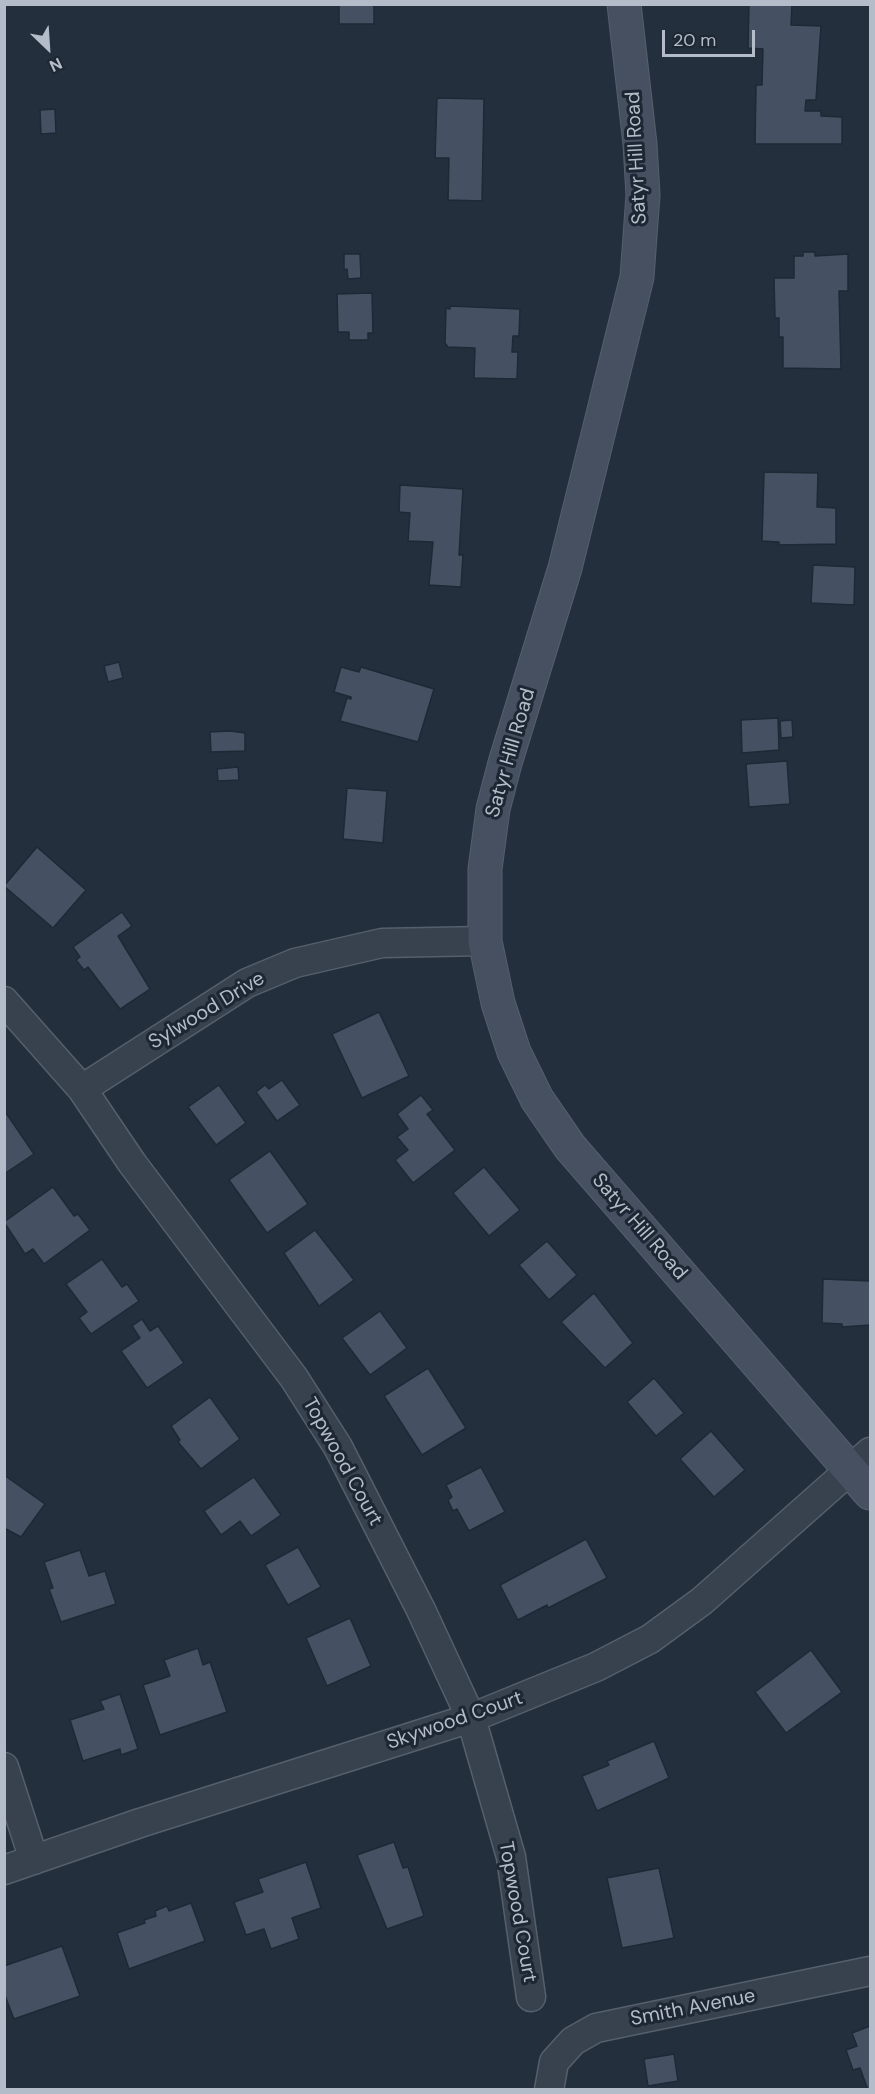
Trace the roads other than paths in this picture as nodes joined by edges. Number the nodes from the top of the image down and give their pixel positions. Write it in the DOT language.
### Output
graph roads {
  1 [pos="624,4"];
  2 [pos="485,941"];
  3 [pos="4,1001"];
  4 [pos="82,1089"];
  5 [pos="864,1471"];
  6 [pos="471,1718"];
  7 [pos="4,1767"];
  8 [pos="34,1860"];
  9 [pos="4,1870"];
  10 [pos="870,1971"];
  11 [pos="531,1997"];
  12 [pos="549,2090"];
  1 -- 2 [label="street, Satyr Hill Road"];
  2 -- 4 [label="street, Sylwood Drive"];
  2 -- 5 [label="street, Satyr Hill Road"];
  3 -- 4 [label="street, Topwood Court"];
  4 -- 6 [label="street, Topwood Court"];
  5 -- 6 [label="street, Skywood Court"];
  6 -- 8 [label="street, Skywood Court"];
  6 -- 11 [label="street, Topwood Court"];
  7 -- 8 [label="street"];
  8 -- 9 [label="street, Skywood Court"];
  10 -- 12 [label="street, Smith Avenue"];
}
